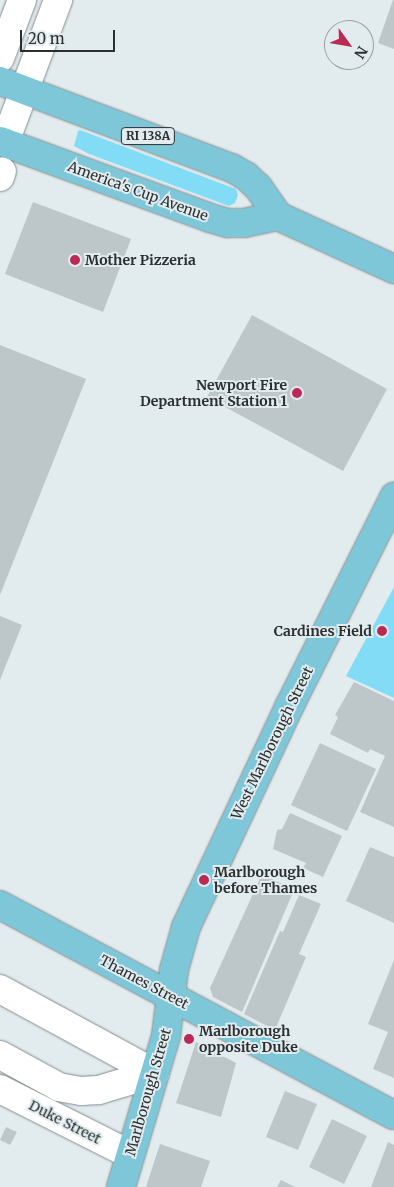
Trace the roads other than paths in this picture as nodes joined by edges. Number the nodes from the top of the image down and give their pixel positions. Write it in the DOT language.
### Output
graph roads {
  1 [pos="22,0"];
  2 [pos="58,0"];
  3 [pos="0,58"];
  4 [pos="12,85"];
  5 [pos="2,142"];
  6 [pos="278,216"];
  7 [pos="394,269"];
  8 [pos="394,497"];
  9 [pos="0,905"];
  10 [pos="0,990"];
  11 [pos="171,997"];
  12 [pos="0,1055"];
  13 [pos="155,1073"];
  14 [pos="0,1089"];
  15 [pos="394,1115"];
  16 [pos="129,1154"];
  17 [pos="121,1187"];
  1 -- 3 [label="street"];
  2 -- 4 [label="street"];
  4 -- 5 [label="street"];
  4 -- 6 [label="main road, RI 138A"];
  5 -- 6 [label="main road, America's Cup Avenue"];
  6 -- 7 [label="main road"];
  8 -- 11 [label="main road, West Marlborough Street"];
  9 -- 11 [label="main road, Thames Street"];
  10 -- 13 [label="street"];
  11 -- 13 [label="main road, Marlborough Street"];
  11 -- 15 [label="main road, Thames Street"];
  12 -- 13 [label="street"];
  13 -- 16 [label="main road, Marlborough Street"];
  14 -- 16 [label="street, Duke Street"];
  16 -- 17 [label="main road, Marlborough Street"];
}
